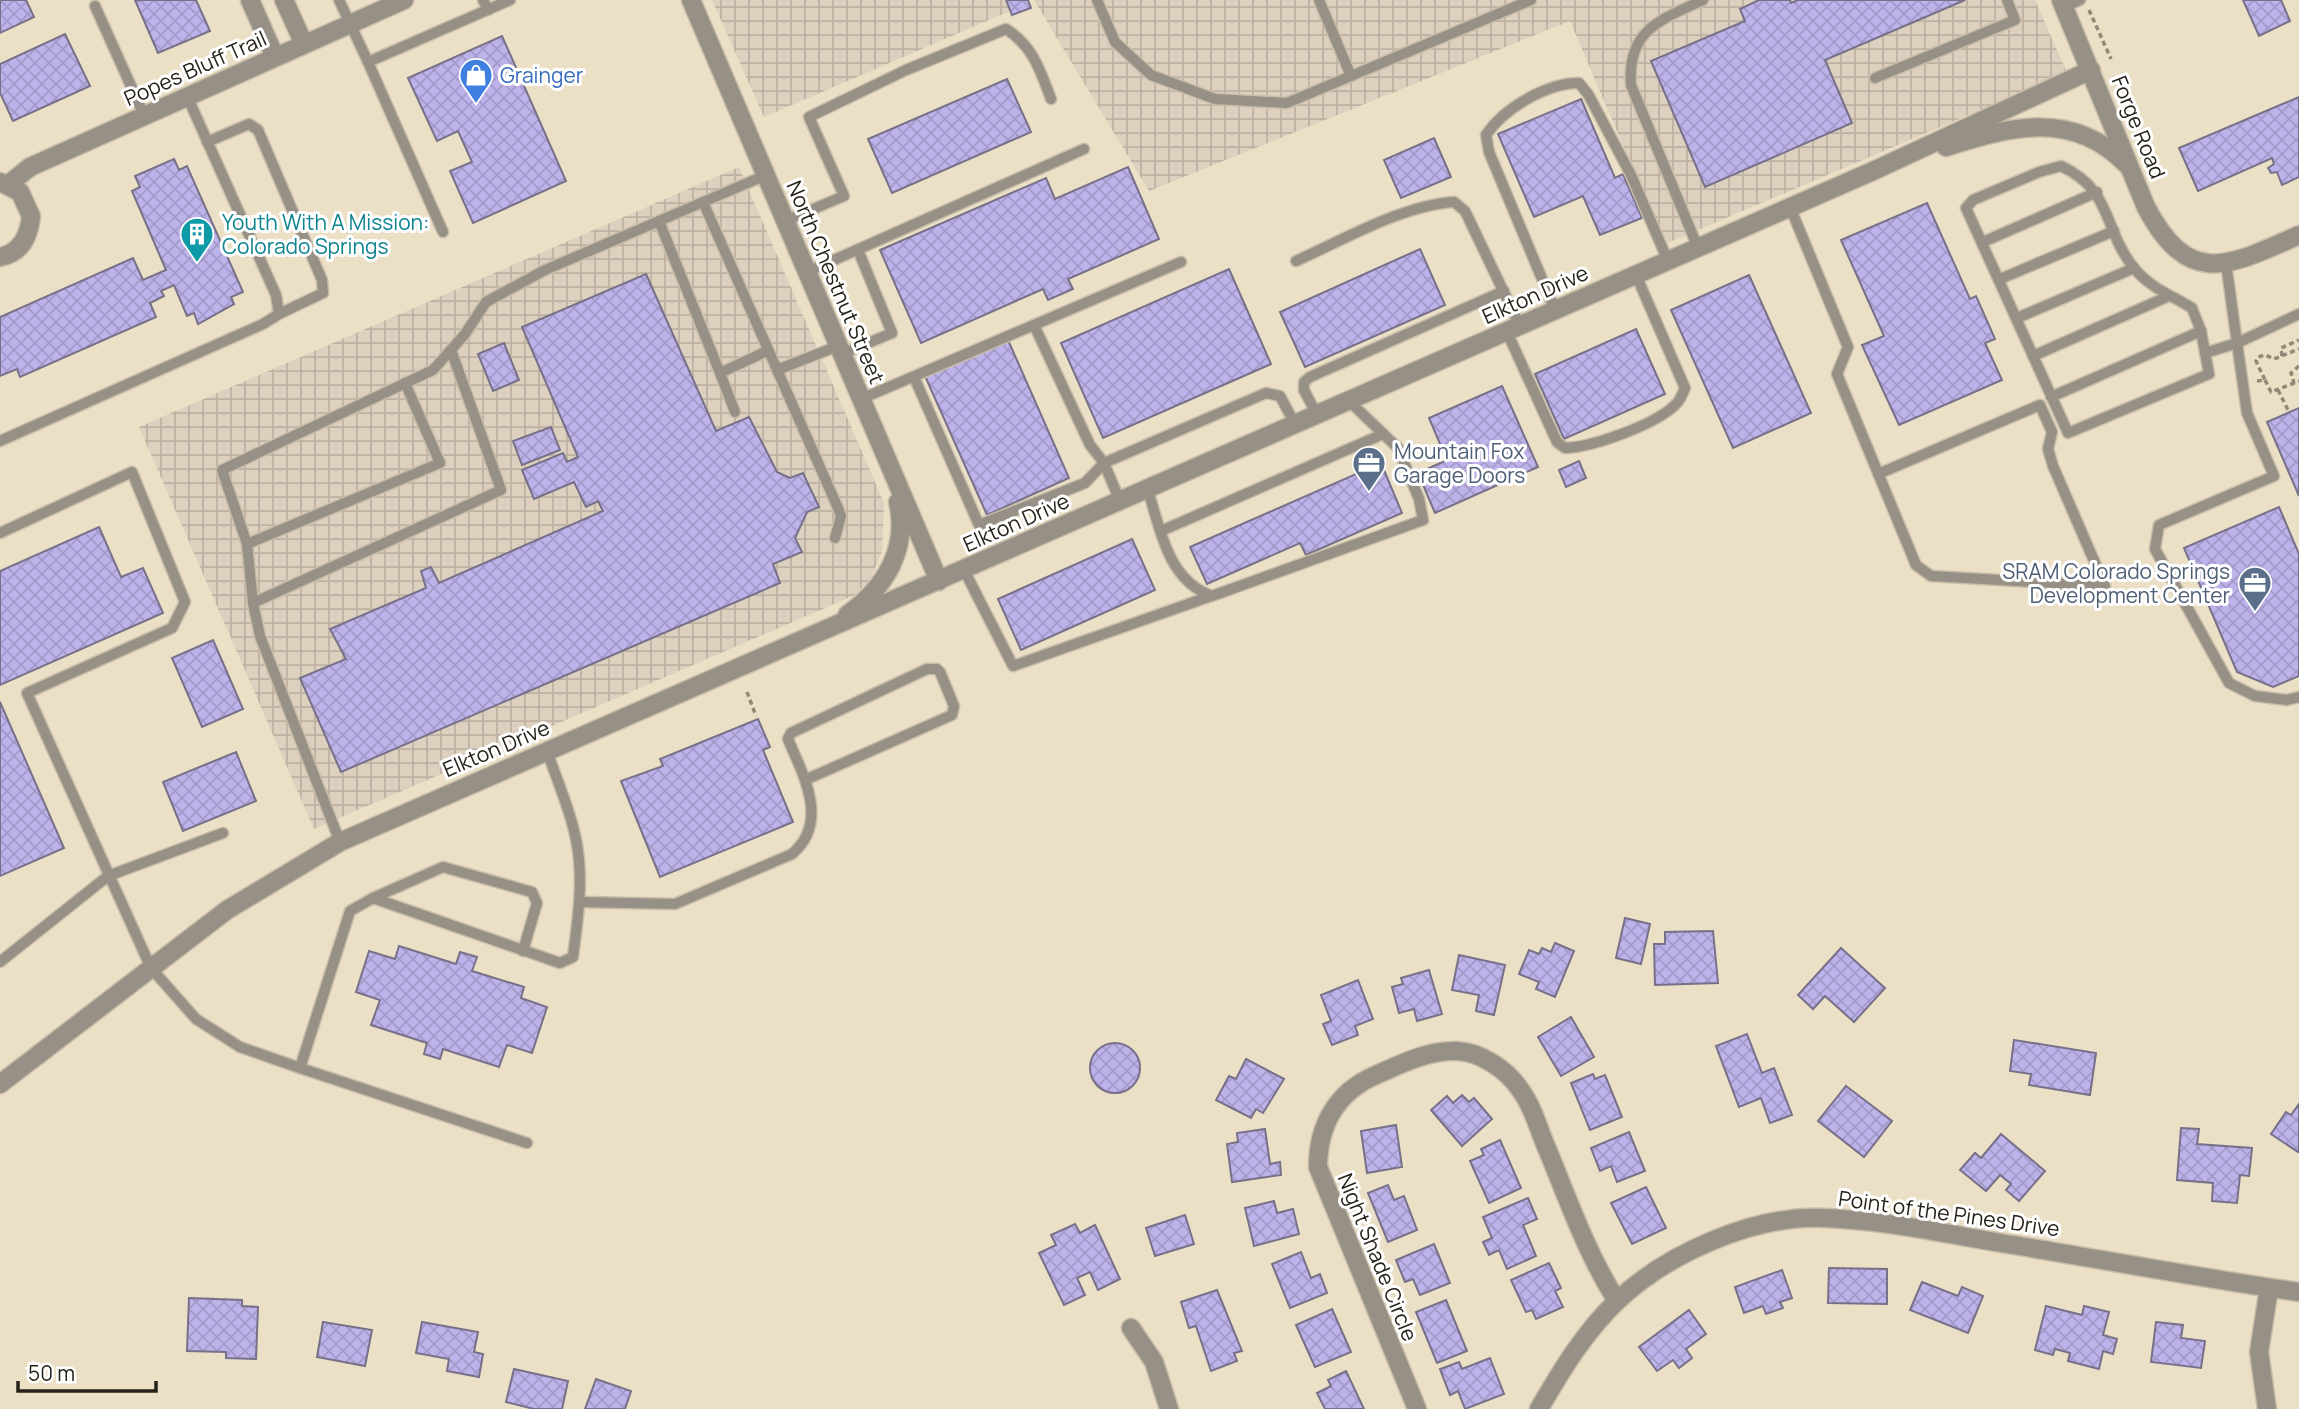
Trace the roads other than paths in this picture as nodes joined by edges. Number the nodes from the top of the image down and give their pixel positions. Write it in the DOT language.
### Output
graph roads {
  1 [pos="250,0"];
  2 [pos="284,0"];
  3 [pos="339,0"];
  4 [pos="404,0"];
  5 [pos="510,0"];
  6 [pos="691,0"];
  7 [pos="1097,0"];
  8 [pos="1319,0"];
  9 [pos="1531,0"];
  10 [pos="1703,0"];
  11 [pos="2007,0"];
  12 [pos="2068,2"];
  13 [pos="486,5"];
  14 [pos="95,6"];
  15 [pos="350,24"];
  16 [pos="304,44"];
  17 [pos="275,57"];
  18 [pos="368,62"];
  19 [pos="2091,70"];
  20 [pos="1351,76"];
  21 [pos="1875,78"];
  22 [pos="187,96"];
  23 [pos="1051,99"];
  24 [pos="144,116"];
  25 [pos="207,142"];
  26 [pos="1084,149"];
  27 [pos="2131,169"];
  28 [pos="1873,170"];
  29 [pos="766,175"];
  30 [pos="4,183"];
  31 [pos="2097,192"];
  32 [pos="703,202"];
  33 [pos="1790,207"];
  34 [pos="659,221"];
  35 [pos="785,221"];
  36 [pos="2114,231"];
  37 [pos="443,232"];
  38 [pos="2299,235"];
  39 [pos="1983,242"];
  40 [pos="1698,248"];
  41 [pos="858,250"];
  42 [pos="0,257"];
  43 [pos="1296,261"];
  44 [pos="1668,261"];
  45 [pos="1181,262"];
  46 [pos="2226,263"];
  47 [pos="2134,268"];
  48 [pos="807,272"];
  49 [pos="1636,275"];
  50 [pos="2000,279"];
  51 [pos="1504,291"];
  52 [pos="2169,296"];
  53 [pos="1555,310"];
  54 [pos="279,314"];
  55 [pos="2299,314"];
  56 [pos="2017,318"];
  57 [pos="1034,325"];
  58 [pos="1514,329"];
  59 [pos="2201,331"];
  60 [pos="2237,343"];
  61 [pos="451,350"];
  62 [pos="840,350"];
  63 [pos="767,351"];
  64 [pos="2205,353"];
  65 [pos="2033,356"];
  66 [pos="777,370"];
  67 [pos="720,373"];
  68 [pos="914,377"];
  69 [pos="405,383"];
  70 [pos="2051,397"];
  71 [pos="861,399"];
  72 [pos="1349,401"];
  73 [pos="735,412"];
  74 [pos="1317,415"];
  75 [pos="1295,424"];
  76 [pos="1383,434"];
  77 [pos="0,441"];
  78 [pos="1104,463"];
  79 [pos="889,464"];
  80 [pos="1878,474"];
  81 [pos="1147,489"];
  82 [pos="1120,501"];
  83 [pos="1161,531"];
  84 [pos="0,533"];
  85 [pos="835,538"];
  86 [pos="247,544"];
  87 [pos="964,570"];
  88 [pos="939,581"];
  89 [pos="1212,596"];
  90 [pos="253,603"];
  91 [pos="820,633"];
  92 [pos="2299,697"];
  93 [pos="547,751"];
  94 [pos="805,780"];
  95 [pos="223,833"];
  96 [pos="340,842"];
  97 [pos="108,876"];
  98 [pos="373,898"];
  99 [pos="580,902"];
  100 [pos="523,951"];
  101 [pos="0,962"];
  102 [pos="151,968"];
  103 [pos="300,1068"];
  104 [pos="0,1084"];
  105 [pos="527,1143"];
  106 [pos="2269,1288"];
  107 [pos="2299,1292"];
  108 [pos="1617,1301"];
  109 [pos="1131,1328"];
  110 [pos="1169,1409"];
  111 [pos="1417,1409"];
  112 [pos="1539,1409"];
  113 [pos="2267,1409"];
  1 -- 17 [label="street"];
  2 -- 16 [label="street"];
  3 -- 15 [label="lane"];
  4 -- 15 [label="street, Popes Bluff Trail"];
  5 -- 13 [label="lane"];
  6 -- 29 [label="street, North Chestnut Street"];
  7 -- 20 [label="lane"];
  8 -- 20 [label="lane"];
  9 -- 20 [label="lane"];
  10 -- 40 [label="lane"];
  11 -- 21 [label="lane"];
  12 -- 19 [label="street, Forge Road"];
  13 -- 18 [label="lane"];
  14 -- 24 [label="lane"];
  15 -- 16 [label="street, Popes Bluff Trail"];
  15 -- 18 [label="lane"];
  16 -- 17 [label="street, Popes Bluff Trail"];
  17 -- 22 [label="street, Popes Bluff Trail"];
  18 -- 37 [label="lane"];
  19 -- 27 [label="street, Forge Road"];
  19 -- 28 [label="street, Elkton Drive"];
  22 -- 24 [label="street, Popes Bluff Trail"];
  22 -- 25 [label="lane"];
  23 -- 35 [label="lane"];
  24 -- 30 [label="street, Popes Bluff Trail"];
  25 -- 54 [label="lane"];
  25 -- 54 [label="lane"];
  26 -- 41 [label="lane"];
  27 -- 28 [label="street"];
  27 -- 46 [label="street, Forge Road"];
  28 -- 33 [label="street, Elkton Drive"];
  29 -- 32 [label="lane"];
  29 -- 35 [label="street, North Chestnut Street"];
  30 -- 42 [label="street, Popes Bluff Trail"];
  31 -- 36 [label="lane"];
  31 -- 39 [label="lane"];
  31 -- 39 [label="lane"];
  32 -- 34 [label="lane"];
  32 -- 63 [label="lane"];
  33 -- 40 [label="street, Elkton Drive"];
  33 -- 80 [label="lane"];
  34 -- 61 [label="lane"];
  34 -- 67 [label="lane"];
  35 -- 48 [label="street, North Chestnut Street"];
  36 -- 47 [label="lane"];
  36 -- 50 [label="lane"];
  38 -- 46 [label="street"];
  39 -- 50 [label="lane"];
  40 -- 44 [label="street, Elkton Drive"];
  41 -- 48 [label="lane"];
  41 -- 62 [label="lane"];
  43 -- 51 [label="lane"];
  44 -- 49 [label="street, Elkton Drive"];
  44 -- 53 [label="lane"];
  45 -- 57 [label="lane"];
  46 -- 60 [label="lane"];
  47 -- 52 [label="lane"];
  47 -- 56 [label="lane"];
  48 -- 62 [label="street, North Chestnut Street"];
  49 -- 53 [label="street, Elkton Drive"];
  49 -- 58 [label="lane"];
  50 -- 56 [label="lane"];
  51 -- 58 [label="lane"];
  51 -- 74 [label="lane"];
  52 -- 59 [label="lane"];
  52 -- 65 [label="lane"];
  53 -- 58 [label="street, Elkton Drive"];
  54 -- 77 [label="lane"];
  55 -- 60 [label="lane"];
  56 -- 65 [label="lane"];
  57 -- 68 [label="lane"];
  57 -- 78 [label="lane"];
  58 -- 72 [label="street, Elkton Drive"];
  59 -- 64 [label="lane"];
  59 -- 70 [label="lane"];
  60 -- 64 [label="lane"];
  60 -- 92 [label="lane"];
  61 -- 69 [label="lane"];
  61 -- 90 [label="lane"];
  62 -- 66 [label="lane"];
  62 -- 71 [label="street, North Chestnut Street"];
  63 -- 66 [label="lane"];
  63 -- 67 [label="lane"];
  64 -- 70 [label="lane"];
  65 -- 70 [label="lane"];
  66 -- 85 [label="lane"];
  67 -- 73 [label="lane"];
  68 -- 71 [label="lane"];
  68 -- 78 [label="lane"];
  69 -- 86 [label="lane"];
  69 -- 86 [label="lane"];
  71 -- 79 [label="street, North Chestnut Street"];
  72 -- 74 [label="street, Elkton Drive"];
  72 -- 76 [label="lane"];
  74 -- 75 [label="street, Elkton Drive"];
  75 -- 78 [label="lane"];
  75 -- 81 [label="street, Elkton Drive"];
  76 -- 83 [label="lane"];
  76 -- 89 [label="lane"];
  78 -- 82 [label="lane"];
  79 -- 88 [label="street, North Chestnut Street"];
  79 -- 91 [label="street"];
  80 -- 80 [label="lane"];
  81 -- 82 [label="street, Elkton Drive"];
  81 -- 83 [label="lane"];
  82 -- 87 [label="street, Elkton Drive"];
  83 -- 89 [label="lane"];
  84 -- 97 [label="lane"];
  86 -- 90 [label="lane"];
  87 -- 88 [label="street, Elkton Drive"];
  87 -- 89 [label="lane"];
  88 -- 91 [label="street, Elkton Drive"];
  90 -- 96 [label="lane"];
  91 -- 93 [label="street, Elkton Drive"];
  93 -- 96 [label="street, Elkton Drive"];
  93 -- 99 [label="lane"];
  94 -- 94 [label="lane"];
  94 -- 99 [label="lane"];
  95 -- 97 [label="lane"];
  96 -- 102 [label="street, Elkton Drive"];
  97 -- 101 [label="lane"];
  97 -- 102 [label="lane"];
  98 -- 100 [label="lane"];
  98 -- 100 [label="lane"];
  98 -- 103 [label="lane"];
  99 -- 100 [label="lane"];
  102 -- 103 [label="lane"];
  102 -- 104 [label="street, Elkton Drive"];
  103 -- 105 [label="lane"];
  106 -- 107 [label="street, Point of the Pines Drive"];
  106 -- 108 [label="street, Point of the Pines Drive"];
  106 -- 113 [label="street"];
  108 -- 111 [label="street, Night Shade Circle"];
  108 -- 112 [label="street, Point of the Pines Drive"];
  109 -- 110 [label="street"];
}
